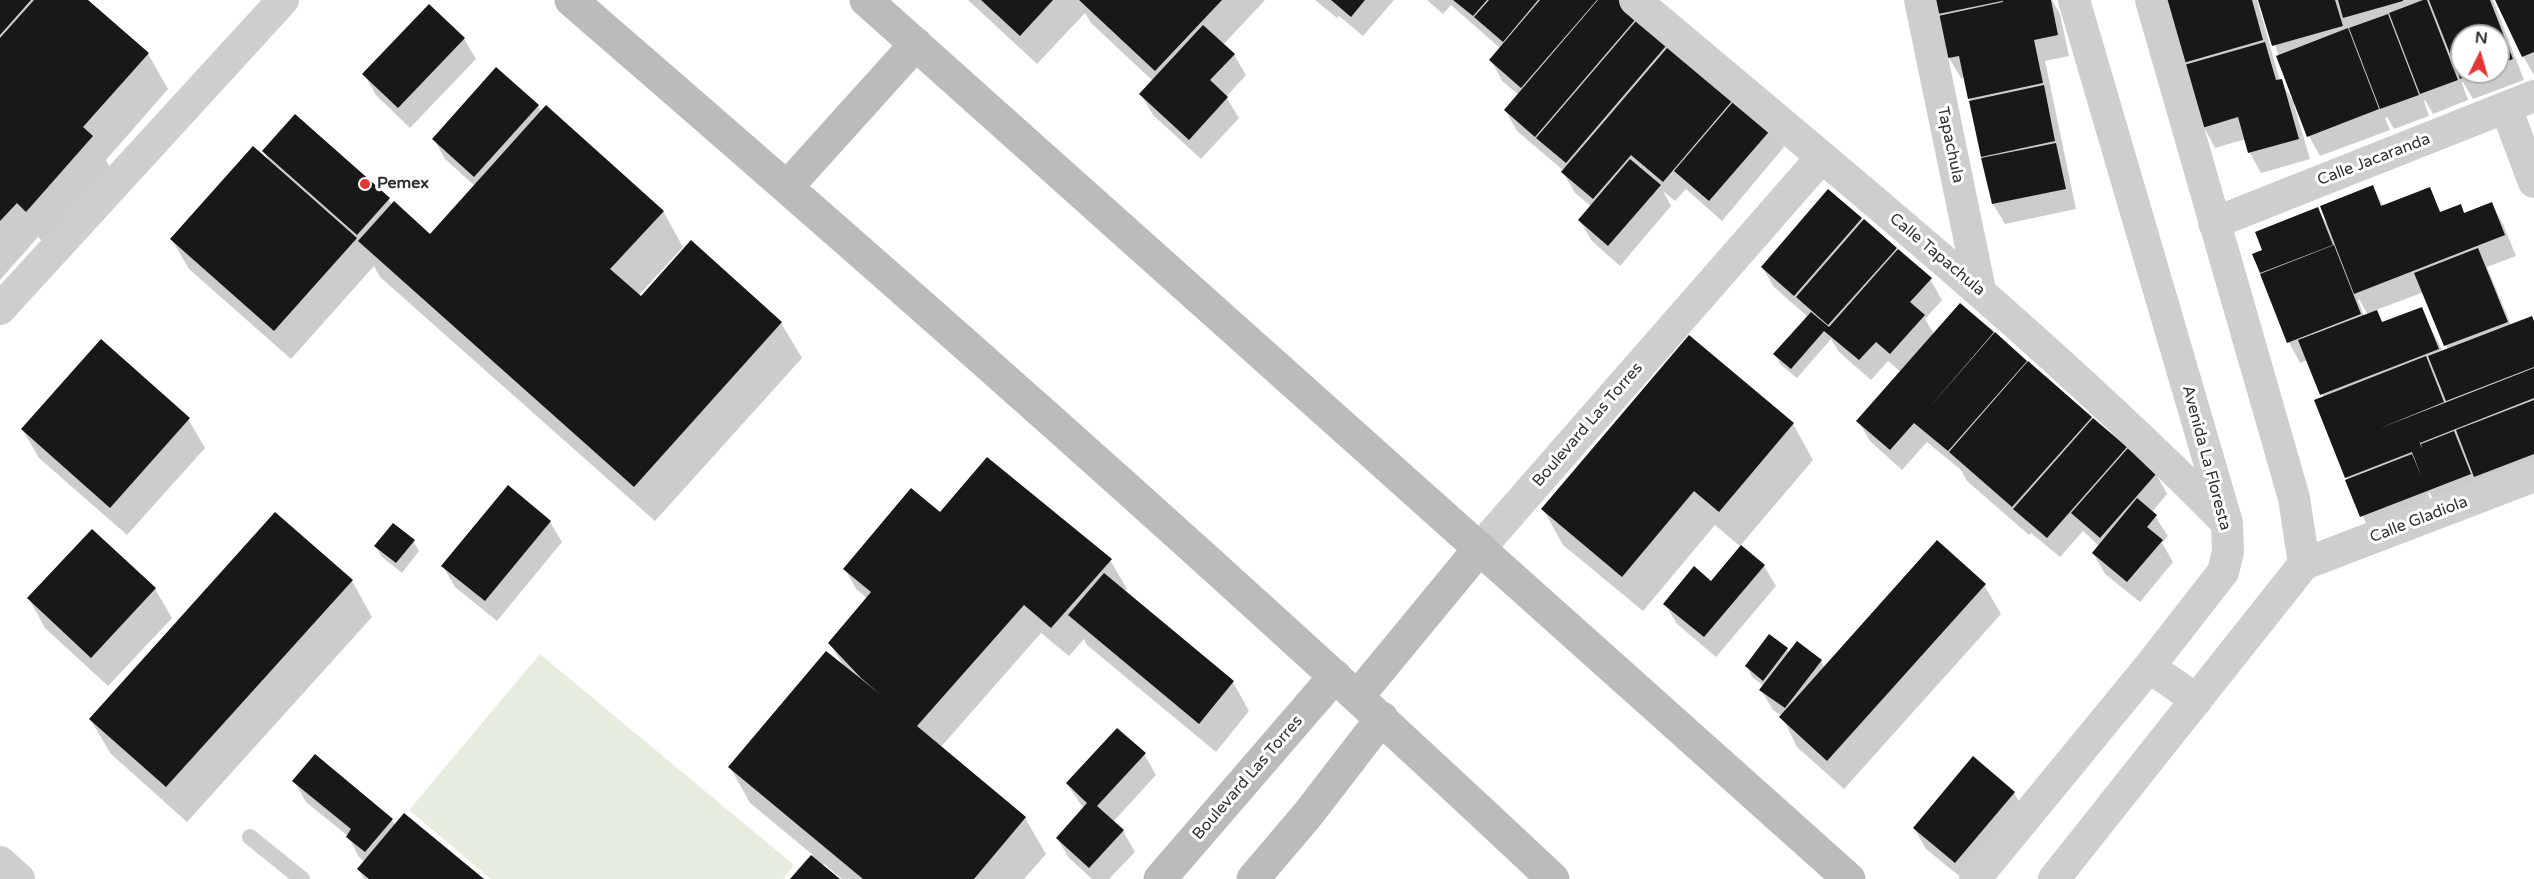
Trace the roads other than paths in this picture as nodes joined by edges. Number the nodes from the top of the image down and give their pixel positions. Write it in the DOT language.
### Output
graph roads {
  1 [pos="283,0"];
  2 [pos="571,0"];
  3 [pos="866,0"];
  4 [pos="1635,0"];
  5 [pos="1920,0"];
  6 [pos="2074,0"];
  7 [pos="2151,0"];
  8 [pos="916,44"];
  9 [pos="2520,102"];
  10 [pos="1822,157"];
  11 [pos="2534,183"];
  12 [pos="787,187"];
  13 [pos="2214,222"];
  14 [pos="1980,290"];
  15 [pos="0,309"];
  16 [pos="2534,476"];
  17 [pos="2227,523"];
  18 [pos="1480,548"];
  19 [pos="2304,564"];
  20 [pos="2149,667"];
  21 [pos="1346,686"];
  22 [pos="2197,700"];
  23 [pos="1382,718"];
  24 [pos="250,837"];
  25 [pos="0,862"];
  26 [pos="19,879"];
  27 [pos="302,879"];
  28 [pos="1160,879"];
  29 [pos="1253,879"];
  30 [pos="1553,879"];
  31 [pos="1850,879"];
  32 [pos="1975,879"];
  33 [pos="2055,879"];
  1 -- 15 [label="street"];
  2 -- 12 [label="street"];
  3 -- 8 [label="street"];
  4 -- 10 [label="street, Calle Tapachula"];
  5 -- 14 [label="street, Tapachula"];
  6 -- 17 [label="street, Avenida La Floresta"];
  7 -- 13 [label="street"];
  8 -- 12 [label="street"];
  8 -- 18 [label="street"];
  9 -- 11 [label="street"];
  9 -- 13 [label="street, Calle Jacaranda"];
  10 -- 14 [label="street, Calle Tapachula"];
  10 -- 18 [label="street, Boulevard Las Torres"];
  12 -- 21 [label="street"];
  13 -- 19 [label="street"];
  14 -- 17 [label="street, Calle Tapachula"];
  16 -- 19 [label="street, Calle Gladiola"];
  17 -- 20 [label="street, Avenida La Floresta"];
  18 -- 21 [label="street, Boulevard Las Torres"];
  18 -- 31 [label="street"];
  19 -- 22 [label="street"];
  20 -- 22 [label="street"];
  20 -- 32 [label="street, Avenida La Floresta"];
  21 -- 23 [label="street"];
  21 -- 28 [label="street, Boulevard Las Torres"];
  22 -- 33 [label="street"];
  23 -- 29 [label="street"];
  23 -- 30 [label="street"];
  24 -- 27 [label="lane"];
  25 -- 26 [label="street"];
}
